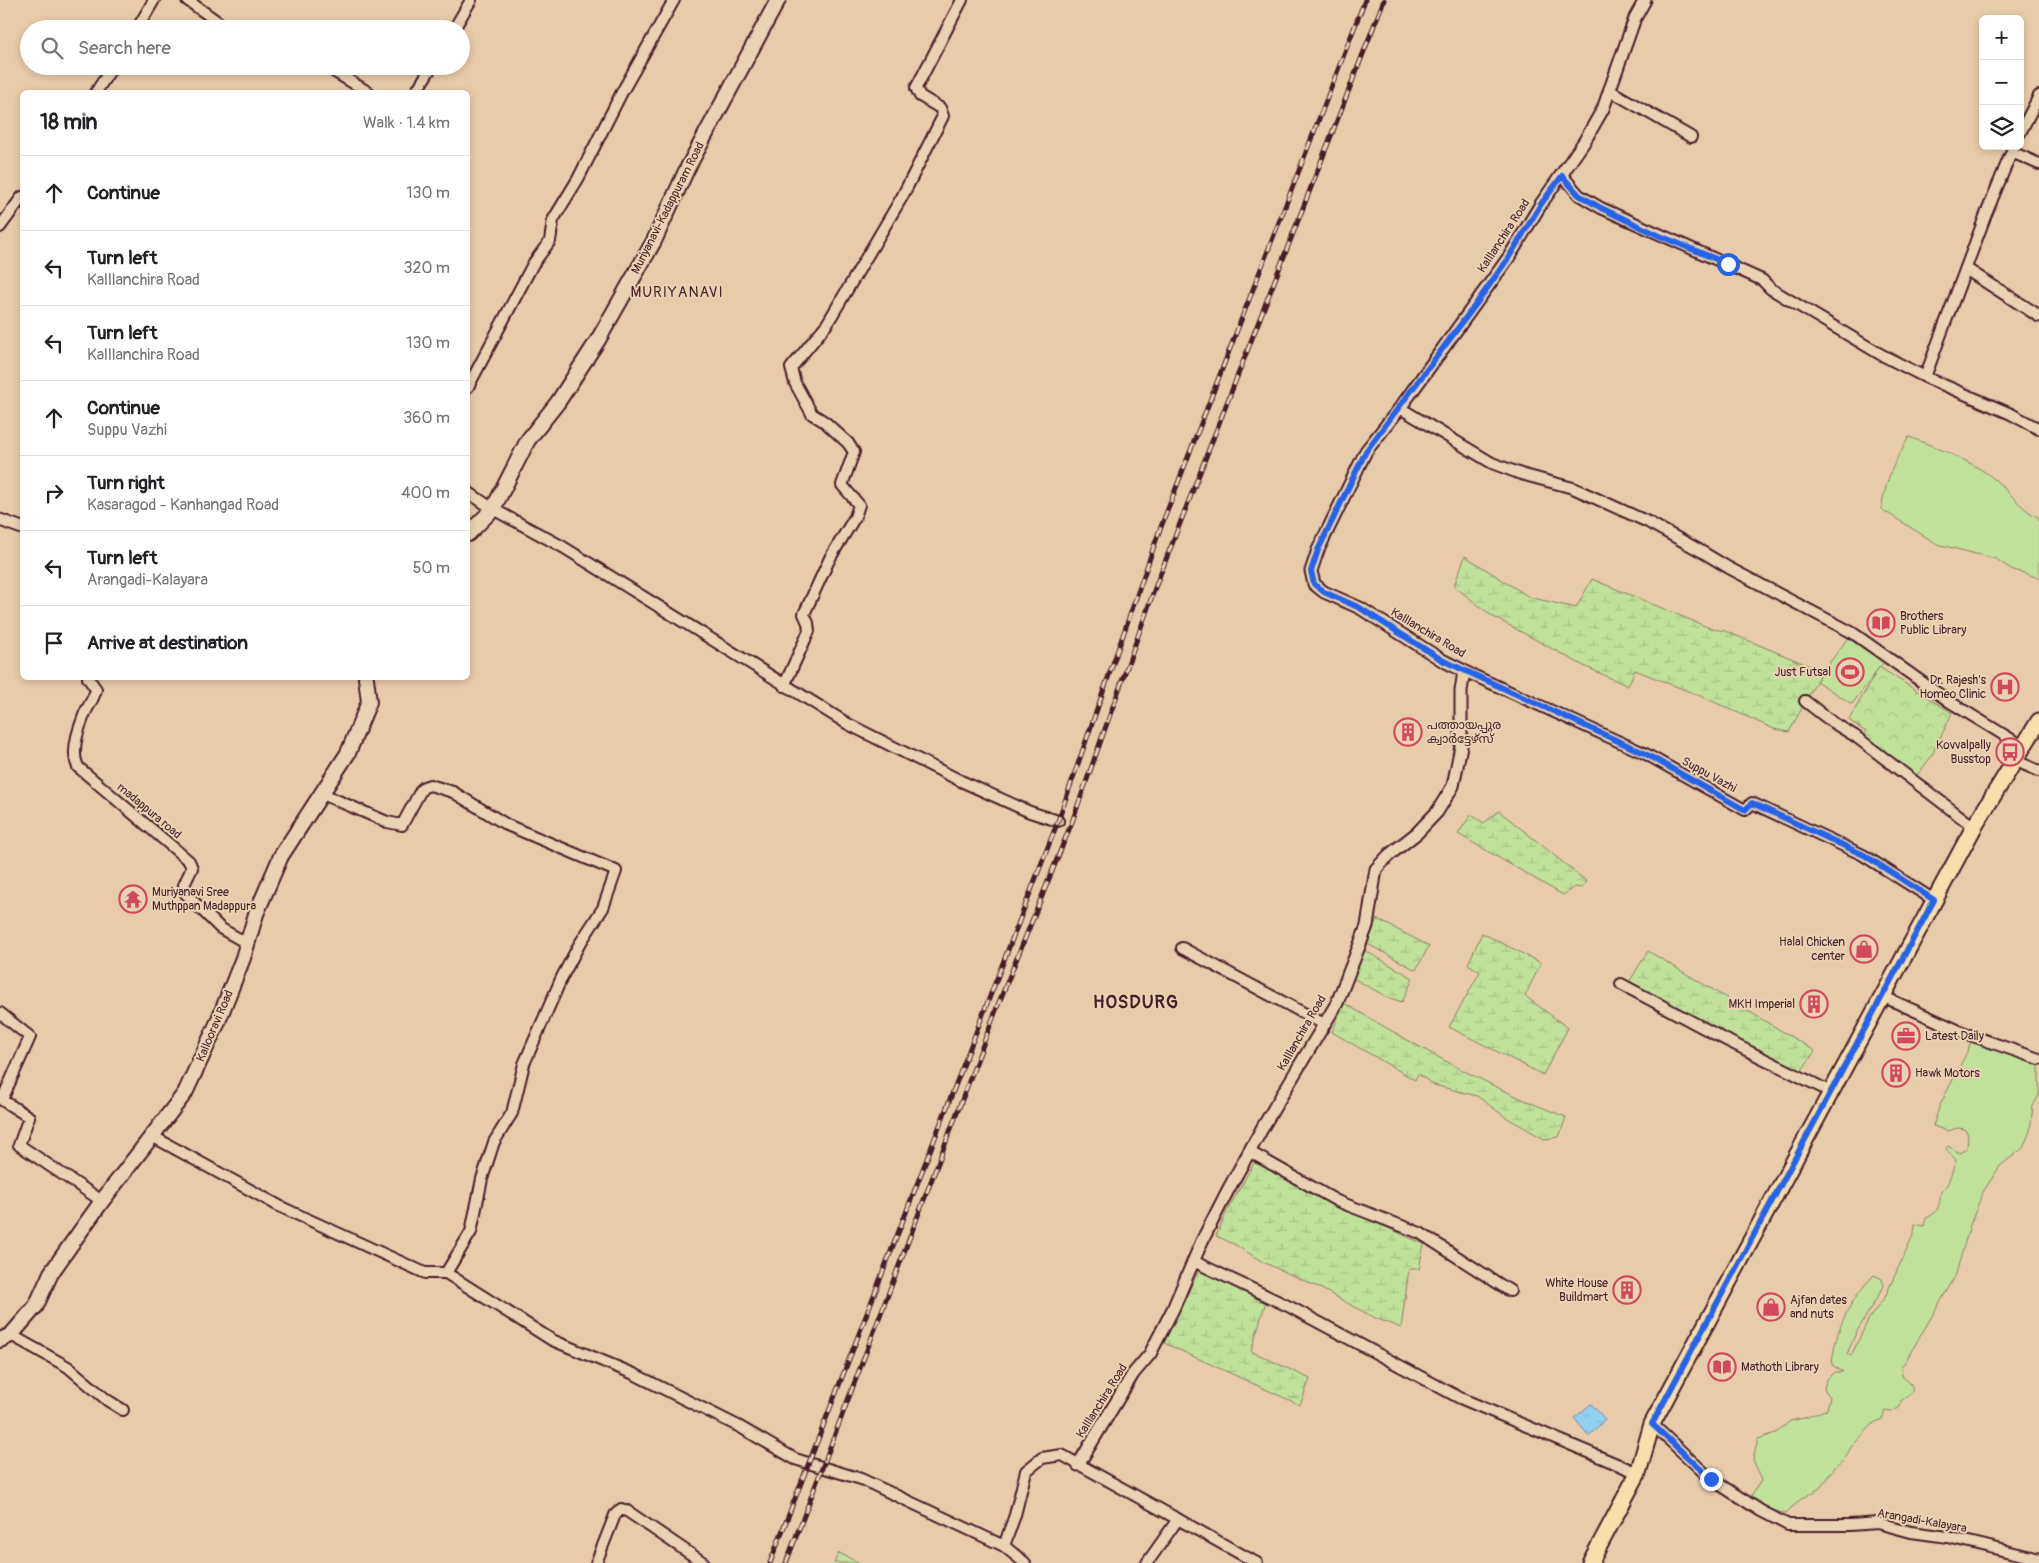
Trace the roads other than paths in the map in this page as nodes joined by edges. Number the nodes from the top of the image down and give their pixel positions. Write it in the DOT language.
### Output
graph roads {
  1 [pos="154,0"];
  2 [pos="186,0"];
  3 [pos="471,0"];
  4 [pos="674,0"];
  5 [pos="778,0"];
  6 [pos="962,0"];
  7 [pos="1645,0"];
  8 [pos="142,20"];
  9 [pos="215,20"];
  10 [pos="459,20"];
  11 [pos="107,75"];
  12 [pos="341,75"];
  13 [pos="426,75"];
  14 [pos="97,90"];
  15 [pos="365,90"];
  16 [pos="417,90"];
  17 [pos="1609,90"];
  18 [pos="2039,96"];
  19 [pos="2024,125"];
  20 [pos="1691,137"];
  21 [pos="2013,150"];
  22 [pos="2015,150"];
  23 [pos="2039,164"];
  24 [pos="1562,176"];
  25 [pos="20,200"];
  26 [pos="0,228"];
  27 [pos="1966,269"];
  28 [pos="2039,316"];
  29 [pos="1925,377"];
  30 [pos="470,383"];
  31 [pos="1400,408"];
  32 [pos="2039,429"];
  33 [pos="470,493"];
  34 [pos="493,509"];
  35 [pos="0,520"];
  36 [pos="20,527"];
  37 [pos="470,532"];
  38 [pos="1464,671"];
  39 [pos="89,680"];
  40 [pos="366,680"];
  41 [pos="784,686"];
  42 [pos="1804,701"];
  43 [pos="2039,720"];
  44 [pos="2022,746"];
  45 [pos="2014,760"];
  46 [pos="2039,771"];
  47 [pos="320,794"];
  48 [pos="1058,821"];
  49 [pos="1974,827"];
  50 [pos="1934,900"];
  51 [pos="248,944"];
  52 [pos="1182,948"];
  53 [pos="1621,984"];
  54 [pos="1882,996"];
  55 [pos="0,1014"];
  56 [pos="1324,1024"];
  57 [pos="2039,1059"];
  58 [pos="1831,1092"];
  59 [pos="152,1136"];
  60 [pos="1250,1152"];
  61 [pos="102,1200"];
  62 [pos="1193,1261"];
  63 [pos="446,1273"];
  64 [pos="1510,1291"];
  65 [pos="6,1338"];
  66 [pos="123,1410"];
  67 [pos="1652,1424"];
  68 [pos="1078,1465"];
  69 [pos="1638,1472"];
  70 [pos="1178,1519"];
  71 [pos="1004,1546"];
  72 [pos="2039,1559"];
  73 [pos="596,1563"];
  74 [pos="704,1563"];
  75 [pos="1025,1563"];
  76 [pos="1147,1563"];
  77 [pos="1258,1563"];
  78 [pos="1590,1563"];
  1 -- 8 [label="street"];
  2 -- 9 [label="street"];
  3 -- 10 [label="street"];
  4 -- 30 [label="street"];
  5 -- 34 [label="main road, Muriyanavi-Kadappuram Road"];
  6 -- 41 [label="street"];
  7 -- 17 [label="street, Kalllanchira Road"];
  11 -- 14 [label="street"];
  12 -- 15 [label="street"];
  13 -- 16 [label="street"];
  17 -- 20 [label="street"];
  17 -- 24 [label="street, Kalllanchira Road"];
  18 -- 19 [label="street"];
  21 -- 27 [label="street"];
  22 -- 23 [label="street"];
  24 -- 29 [label="street"];
  24 -- 31 [label="street, Kalllanchira Road"];
  25 -- 26 [label="street"];
  27 -- 28 [label="street"];
  27 -- 29 [label="street"];
  29 -- 32 [label="street"];
  31 -- 38 [label="street, Kalllanchira Road"];
  31 -- 44 [label="street"];
  33 -- 34 [label="street"];
  34 -- 37 [label="main road, Muriyanavi-Kadappuram Road"];
  34 -- 41 [label="street"];
  35 -- 36 [label="street"];
  38 -- 50 [label="street, Suppu Vazhi"];
  38 -- 56 [label="street, Kalllanchira Road"];
  39 -- 51 [label="street, madappura road"];
  40 -- 47 [label="main road, Kallooravi Road"];
  41 -- 48 [label="street"];
  42 -- 49 [label="street"];
  43 -- 44 [label="main road"];
  44 -- 45 [label="main road"];
  45 -- 46 [label="street"];
  45 -- 49 [label="main road"];
  47 -- 51 [label="main road, Kallooravi Road"];
  47 -- 63 [label="street"];
  49 -- 50 [label="main road"];
  50 -- 54 [label="main road"];
  51 -- 59 [label="main road, Kallooravi Road"];
  52 -- 56 [label="street"];
  53 -- 58 [label="street"];
  54 -- 57 [label="street"];
  54 -- 58 [label="main road"];
  55 -- 61 [label="street"];
  56 -- 60 [label="street, Kalllanchira Road"];
  58 -- 67 [label="main road"];
  59 -- 61 [label="main road, Kallooravi Road"];
  59 -- 63 [label="street"];
  60 -- 62 [label="street, Kalllanchira Road"];
  60 -- 64 [label="street"];
  61 -- 65 [label="main road, Kallooravi Road"];
  62 -- 68 [label="street, Kalllanchira Road"];
  62 -- 69 [label="street"];
  63 -- 71 [label="street"];
  65 -- 66 [label="street"];
  67 -- 69 [label="main road"];
  67 -- 72 [label="street, Arangadi-Kalayara"];
  68 -- 70 [label="street"];
  68 -- 71 [label="street"];
  69 -- 78 [label="main road"];
  70 -- 76 [label="street"];
  70 -- 77 [label="street"];
  71 -- 75 [label="street"];
  73 -- 74 [label="street"];
}
